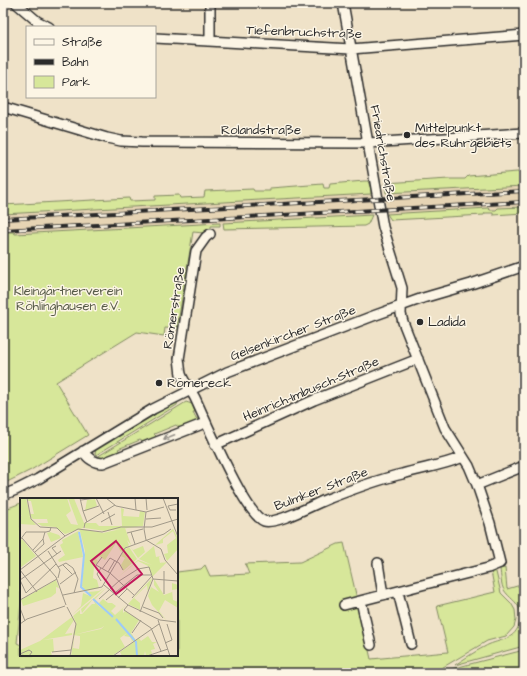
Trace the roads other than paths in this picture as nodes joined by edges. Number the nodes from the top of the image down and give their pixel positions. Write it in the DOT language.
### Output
graph roads {
  1 [pos="16,3"];
  2 [pos="210,3"];
  3 [pos="343,3"];
  4 [pos="47,26"];
  5 [pos="524,36"];
  6 [pos="156,38"];
  7 [pos="210,41"];
  8 [pos="351,49"];
  9 [pos="3,107"];
  10 [pos="524,133"];
  11 [pos="368,143"];
  12 [pos="210,234"];
  13 [pos="524,266"];
  14 [pos="401,306"];
  15 [pos="418,359"];
  16 [pos="190,390"];
  17 [pos="205,423"];
  18 [pos="215,445"];
  19 [pos="83,452"];
  20 [pos="464,458"];
  21 [pos="524,466"];
  22 [pos="477,485"];
  23 [pos="3,495"];
  24 [pos="378,563"];
  25 [pos="398,592"];
  26 [pos="383,595"];
  27 [pos="361,601"];
  28 [pos="344,605"];
  29 [pos="411,644"];
  30 [pos="371,645"];
  1 -- 4 [label="street"];
  2 -- 7 [label="street"];
  3 -- 8 [label="street, Friedrichstraße"];
  5 -- 8 [label="street, Tiefenbruchstraße"];
  6 -- 7 [label="street, Tiefenbruchstraße"];
  7 -- 8 [label="street, Tiefenbruchstraße"];
  8 -- 11 [label="street, Friedrichstraße"];
  9 -- 11 [label="street, Rolandstraße"];
  10 -- 11 [label="street, Rolandstraße"];
  11 -- 14 [label="street, Friedrichstraße"];
  12 -- 16 [label="street, Römerstraße"];
  13 -- 14 [label="street, Gelsenkircher Straße"];
  14 -- 15 [label="street"];
  14 -- 16 [label="street, Gelsenkircher Straße"];
  15 -- 18 [label="street, Heinrich-Imbusch-Straße"];
  15 -- 20 [label="street"];
  16 -- 17 [label="street, Bulmker Straße"];
  16 -- 19 [label="street, Gelsenkircher Straße"];
  17 -- 18 [label="street, Bulmker Straße"];
  17 -- 19 [label="street, one-way"];
  18 -- 20 [label="street, Bulmker Straße"];
  19 -- 23 [label="street, Gelsenkircher Straße"];
  20 -- 22 [label="street"];
  21 -- 22 [label="street"];
  22 -- 25 [label="street"];
  24 -- 26 [label="street"];
  25 -- 26 [label="street"];
  25 -- 29 [label="street"];
  26 -- 27 [label="street"];
  27 -- 28 [label="street"];
  27 -- 30 [label="street"];
}
